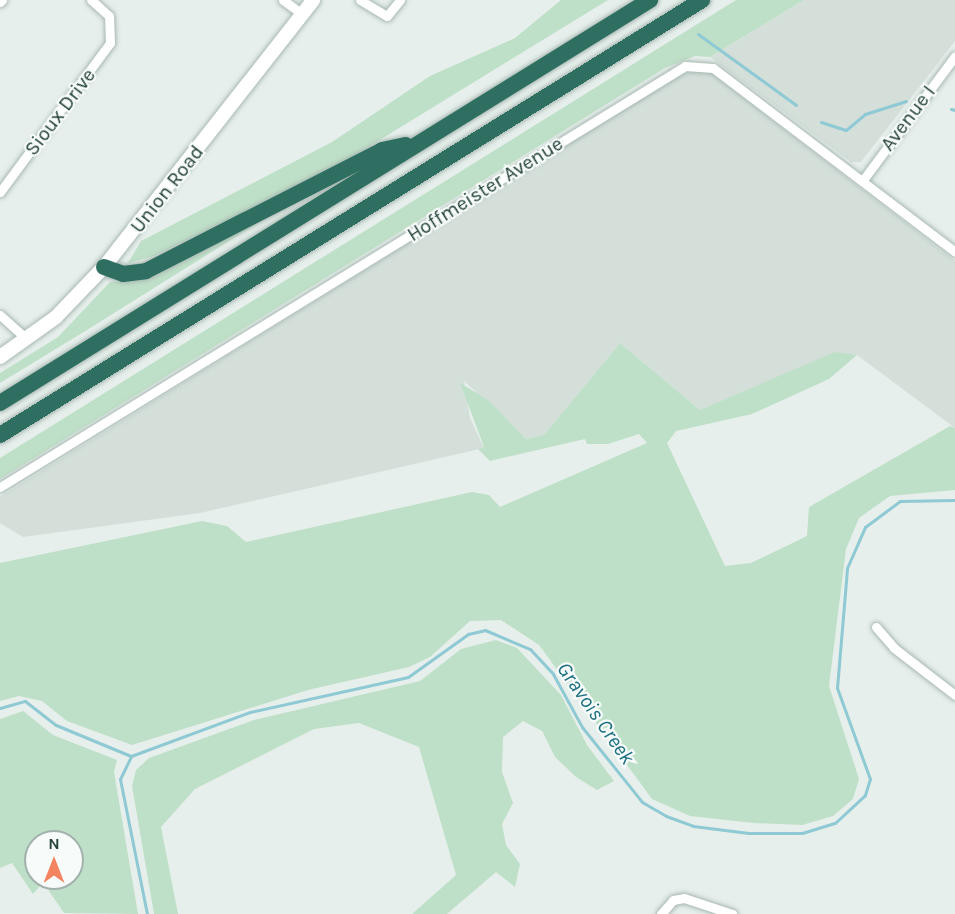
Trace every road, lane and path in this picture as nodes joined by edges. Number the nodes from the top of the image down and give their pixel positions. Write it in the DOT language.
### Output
graph roads {
  1 [pos="91,0"];
  2 [pos="283,0"];
  3 [pos="313,0"];
  4 [pos="360,0"];
  5 [pos="400,0"];
  6 [pos="650,0"];
  7 [pos="702,0"];
  8 [pos="302,14"];
  9 [pos="955,56"];
  10 [pos="418,142"];
  11 [pos="863,180"];
  12 [pos="0,192"];
  13 [pos="955,252"];
  14 [pos="104,267"];
  15 [pos="0,315"];
  16 [pos="27,339"];
  17 [pos="0,357"];
  18 [pos="0,403"];
  19 [pos="0,435"];
  20 [pos="0,487"];
  21 [pos="876,627"];
  22 [pos="955,695"];
  23 [pos="661,914"];
  24 [pos="732,914"];
  1 -- 12 [label="street, Sioux Drive"];
  2 -- 8 [label="street"];
  3 -- 8 [label="main road, Union Road"];
  4 -- 5 [label="street"];
  6 -- 10 [label="highway"];
  7 -- 19 [label="highway"];
  8 -- 14 [label="main road, Union Road"];
  9 -- 11 [label="street, Avenue I"];
  10 -- 14 [label="highway"];
  10 -- 18 [label="highway"];
  11 -- 13 [label="street, Hoffmeister Avenue"];
  11 -- 20 [label="street, Hoffmeister Avenue"];
  14 -- 16 [label="main road, Union Road"];
  15 -- 16 [label="street"];
  16 -- 17 [label="main road, Union Road"];
  21 -- 22 [label="street"];
  23 -- 24 [label="street"];
}
